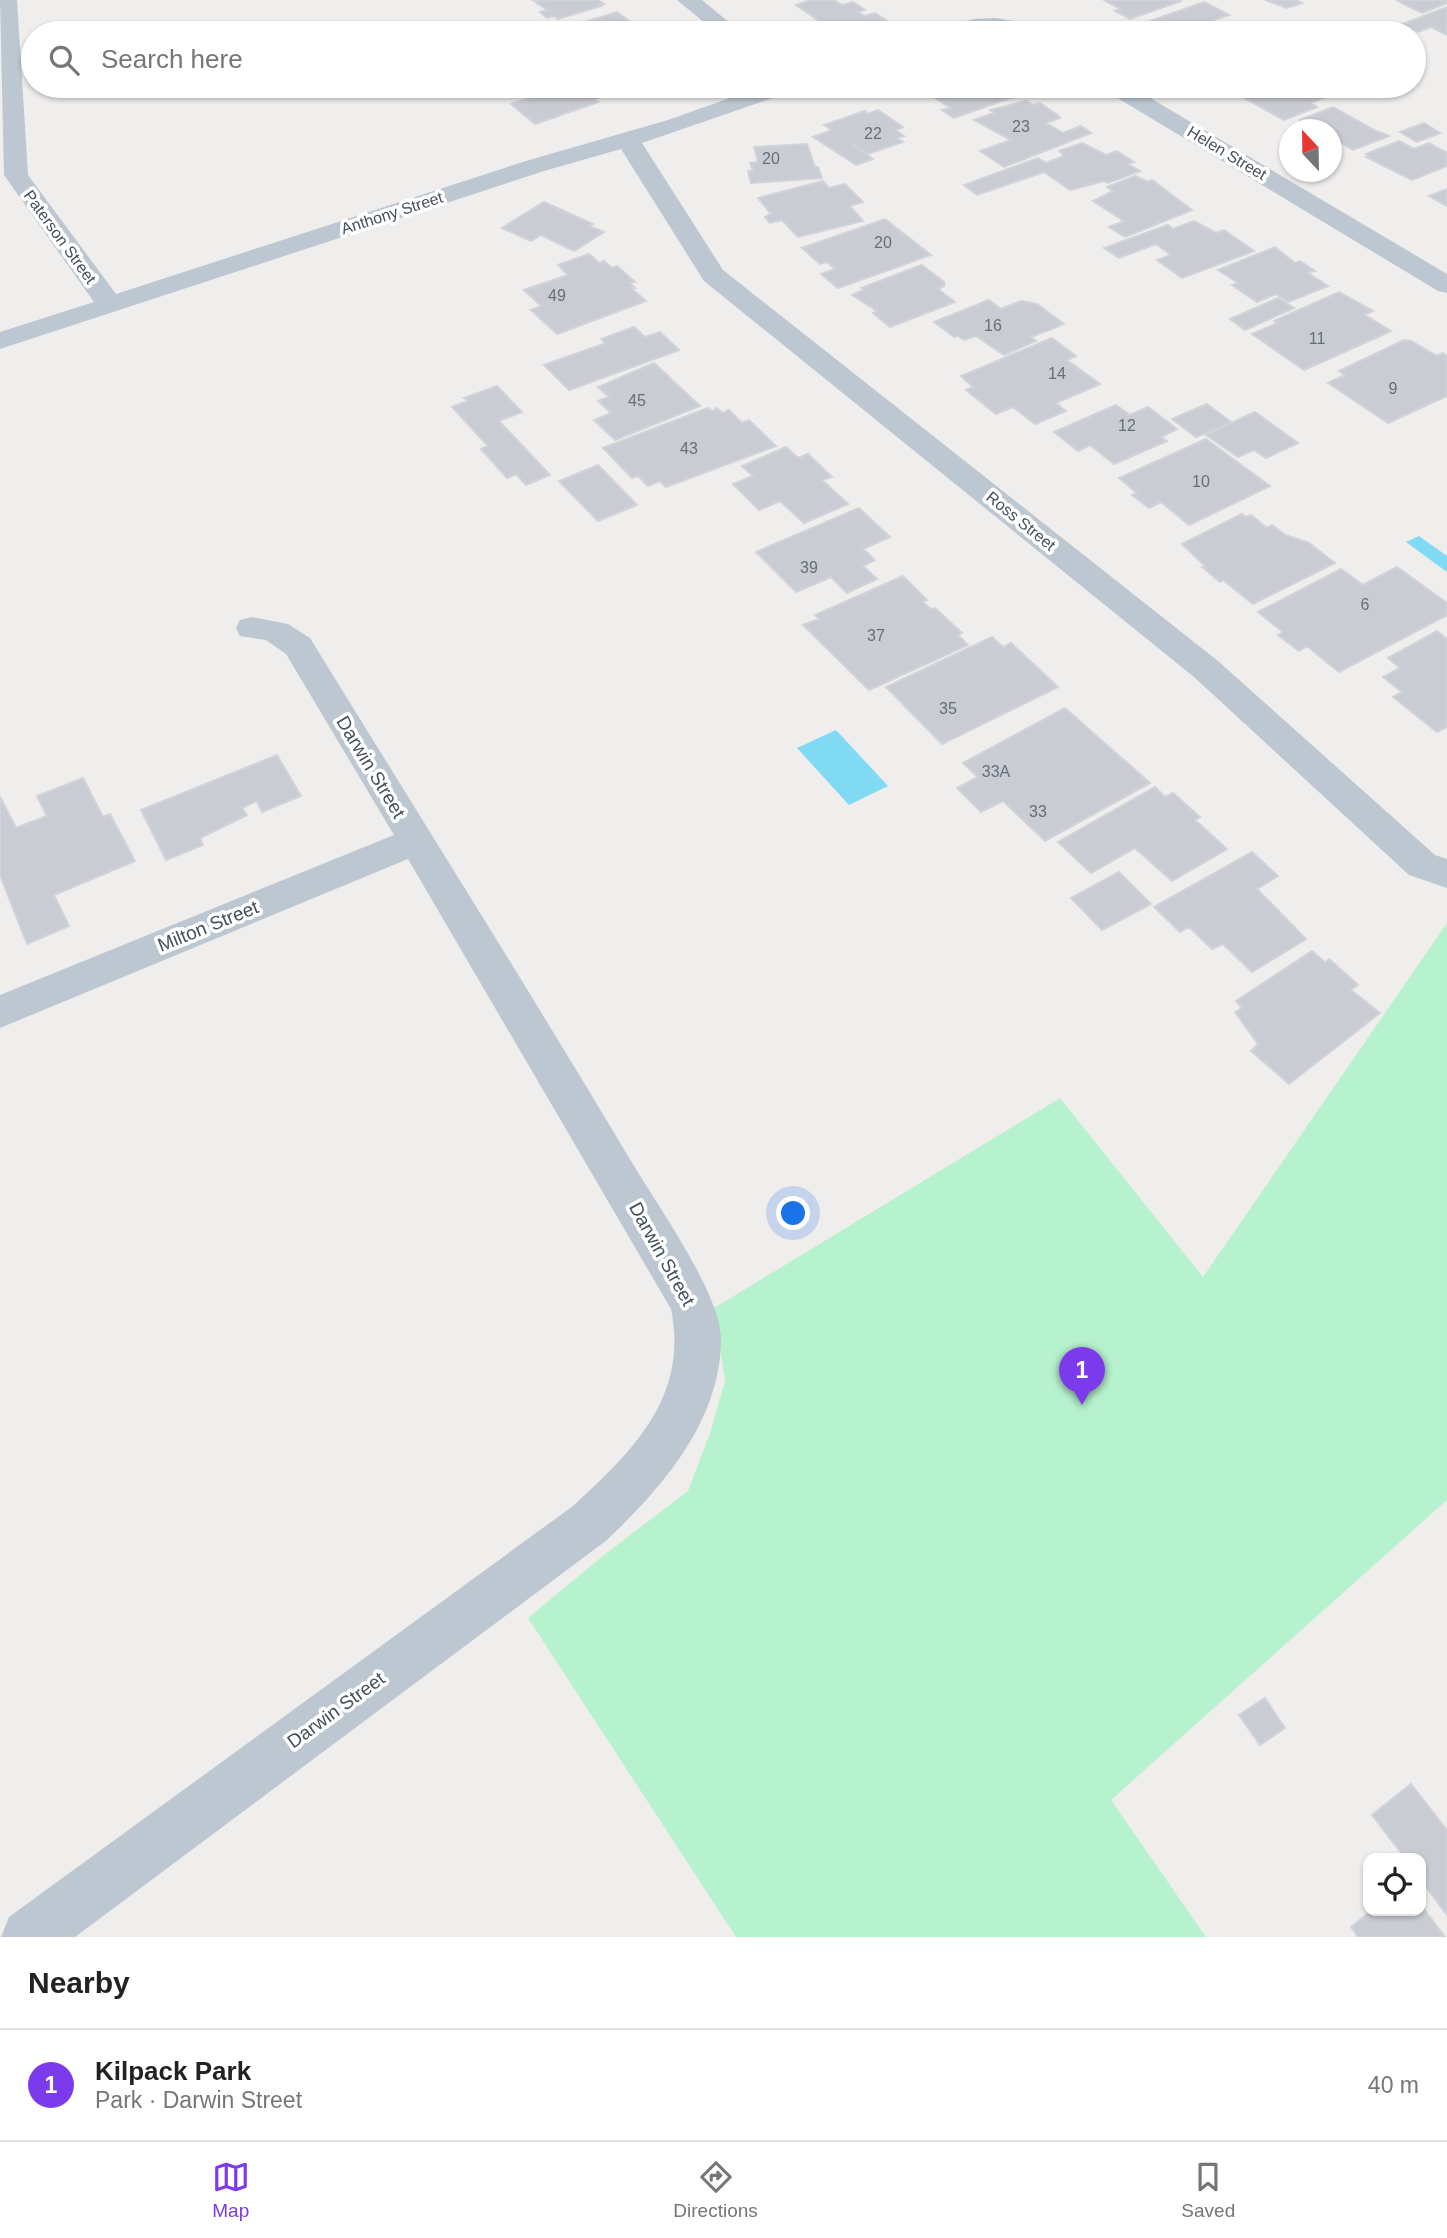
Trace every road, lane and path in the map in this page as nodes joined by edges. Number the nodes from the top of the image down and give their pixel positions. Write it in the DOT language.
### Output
graph roads {
  1 [pos="6,0"];
  2 [pos="688,0"];
  3 [pos="984,0"];
  4 [pos="716,21"];
  5 [pos="990,21"];
  6 [pos="751,98"];
  7 [pos="1134,98"];
  8 [pos="627,138"];
  9 [pos="1447,285"];
  10 [pos="110,304"];
  11 [pos="0,341"];
  12 [pos="252,628"];
  13 [pos="415,841"];
  14 [pos="1447,874"];
  15 [pos="0,1012"];
  16 [pos="29,1937"];
  1 -- 10 [label="street, Paterson Street"];
  2 -- 4 [label="street"];
  3 -- 5 [label="street"];
  6 -- 8 [label="street, Anthony Street"];
  7 -- 9 [label="street, Helen Street"];
  8 -- 10 [label="street, Anthony Street"];
  8 -- 14 [label="street, Ross Street"];
  10 -- 11 [label="street, Anthony Street"];
  12 -- 13 [label="street, Darwin Street"];
  13 -- 15 [label="street, Milton Street"];
  13 -- 16 [label="street, Darwin Street"];
}
